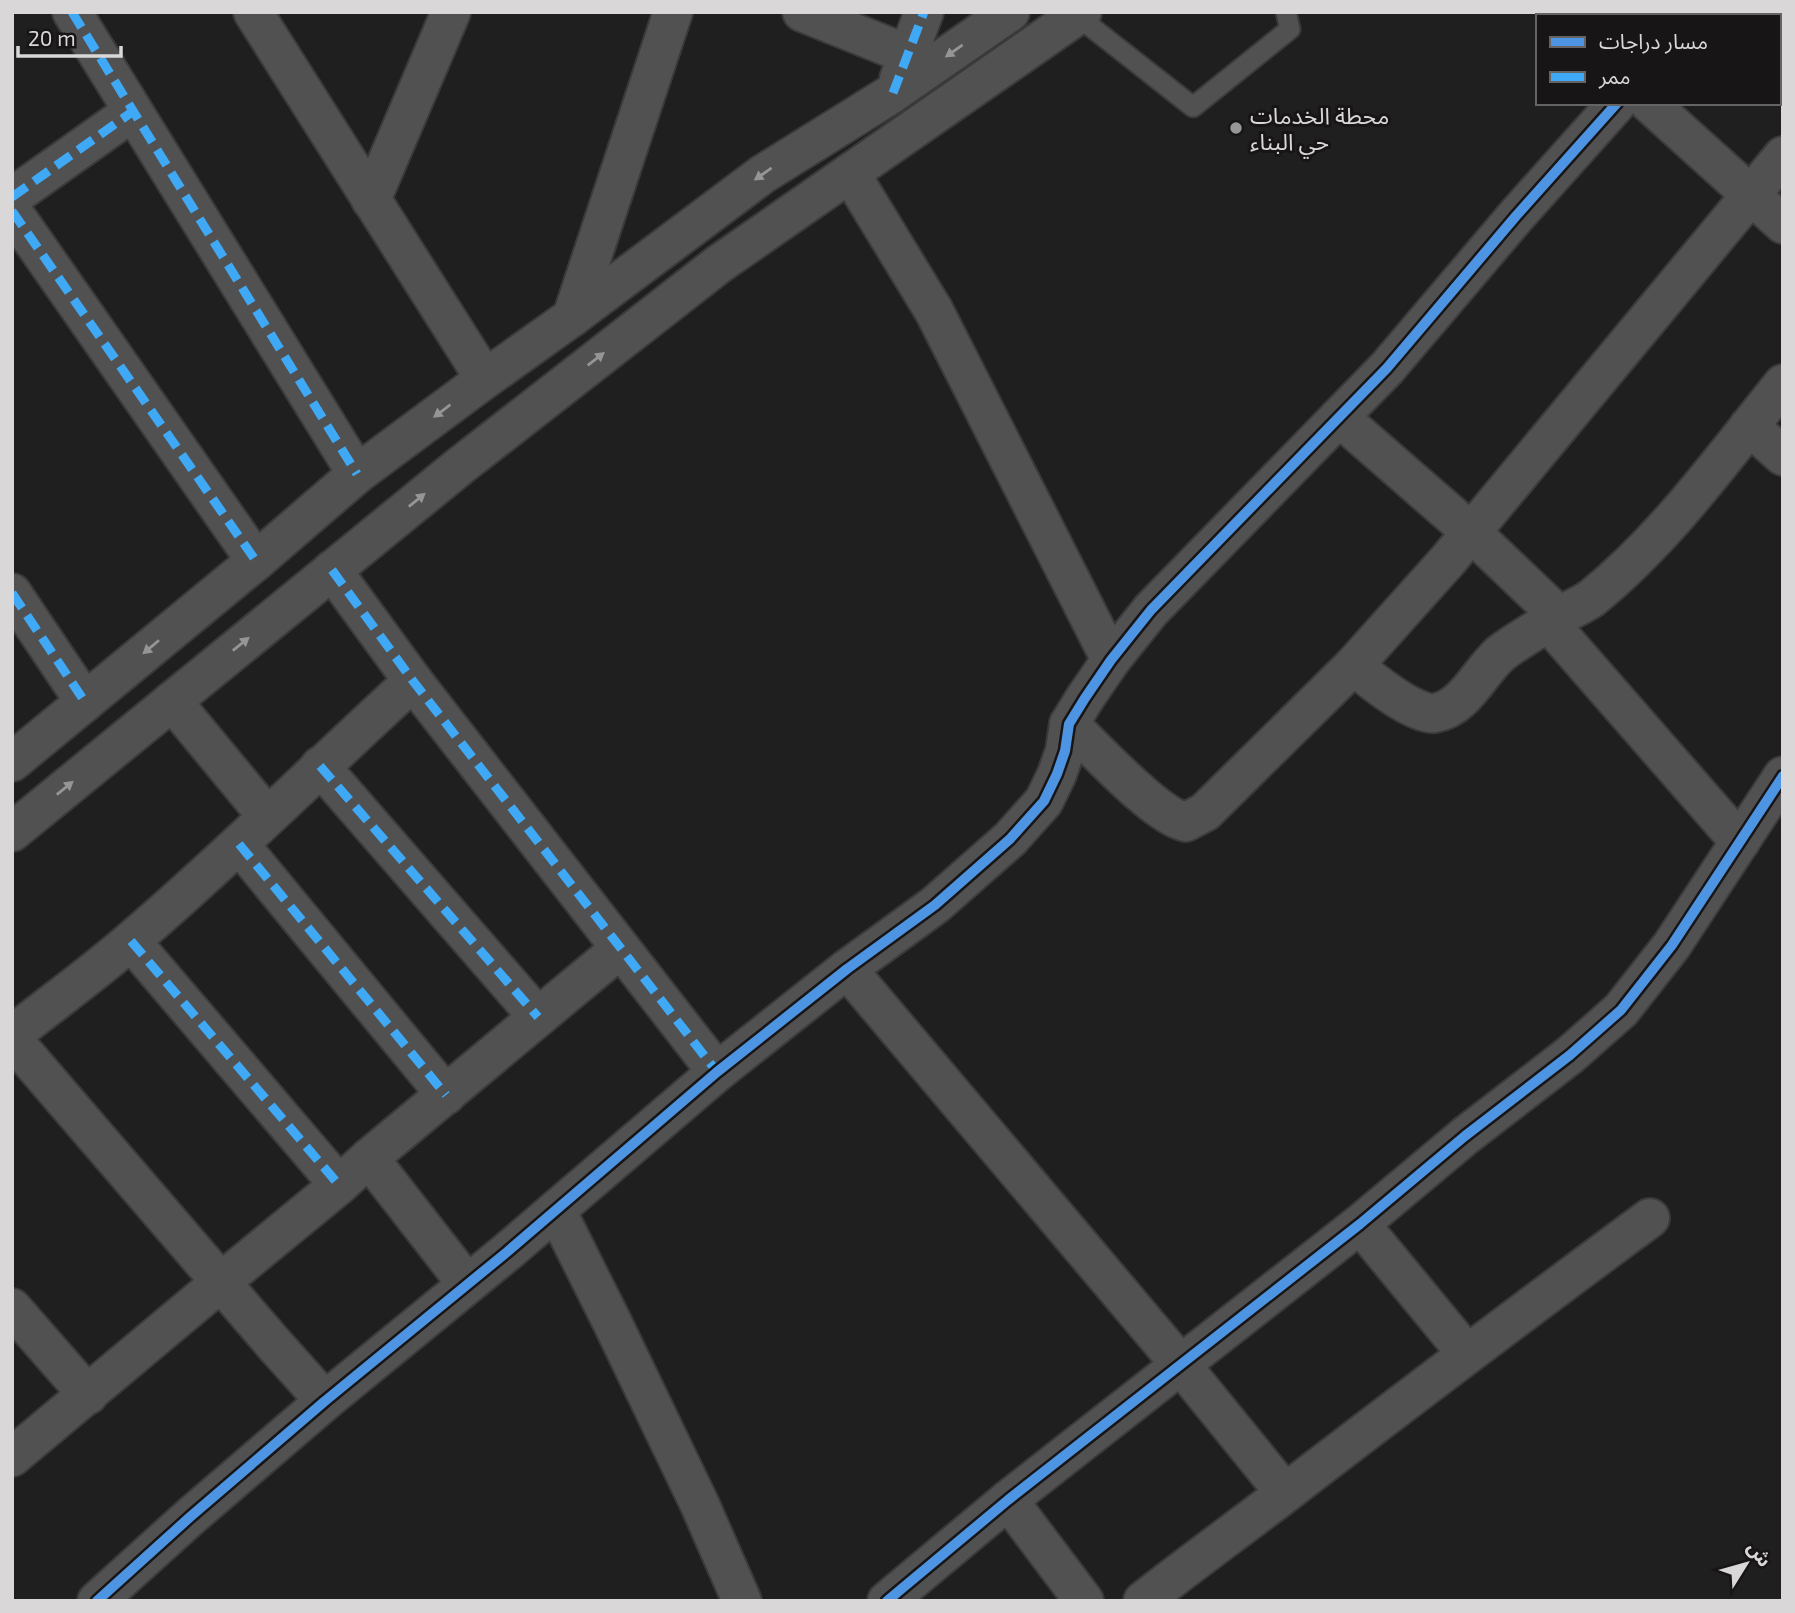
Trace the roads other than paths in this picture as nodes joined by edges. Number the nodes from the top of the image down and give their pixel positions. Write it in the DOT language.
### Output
graph roads {
  1 [pos="72,12"];
  2 [pos="254,12"];
  3 [pos="451,12"];
  4 [pos="673,12"];
  5 [pos="802,12"];
  6 [pos="924,12"];
  7 [pos="1010,12"];
  8 [pos="1286,12"];
  9 [pos="1079,14"];
  10 [pos="909,55"];
  11 [pos="892,93"];
  12 [pos="1615,105"];
  13 [pos="1651,105"];
  14 [pos="132,112"];
  15 [pos="1783,156"];
  16 [pos="849,173"];
  17 [pos="1750,194"];
  18 [pos="12,197"];
  19 [pos="371,200"];
  20 [pos="12,211"];
  21 [pos="1783,223"];
  22 [pos="572,317"];
  23 [pos="485,379"];
  24 [pos="1783,384"];
  25 [pos="1339,417"];
  26 [pos="1749,426"];
  27 [pos="1783,456"];
  28 [pos="357,474"];
  29 [pos="1471,531"];
  30 [pos="256,561"];
  31 [pos="332,570"];
  32 [pos="12,593"];
  33 [pos="1554,619"];
  34 [pos="1111,660"];
  35 [pos="1354,665"];
  36 [pos="413,681"];
  37 [pos="172,701"];
  38 [pos="85,702"];
  39 [pos="1069,724"];
  40 [pos="12,762"];
  41 [pos="320,766"];
  42 [pos="1783,776"];
  43 [pos="267,816"];
  44 [pos="12,832"];
  45 [pos="1740,842"];
  46 [pos="239,844"];
  47 [pos="131,940"];
  48 [pos="620,949"];
  49 [pos="847,969"];
  50 [pos="538,1017"];
  51 [pos="12,1037"];
  52 [pos="717,1072"];
  53 [pos="446,1095"];
  54 [pos="369,1158"];
  55 [pos="340,1185"];
  56 [pos="556,1210"];
  57 [pos="1650,1218"];
  58 [pos="1360,1224"];
  59 [pos="221,1282"];
  60 [pos="467,1284"];
  61 [pos="12,1308"];
  62 [pos="1466,1354"];
  63 [pos="1181,1365"];
  64 [pos="88,1395"];
  65 [pos="325,1401"];
  66 [pos="12,1457"];
  67 [pos="1285,1493"];
  68 [pos="1007,1500"];
  69 [pos="97,1601"];
  70 [pos="742,1601"];
  71 [pos="887,1601"];
  72 [pos="1084,1601"];
  73 [pos="1143,1601"];
  1 -- 14 [label="street"];
  2 -- 19 [label="street"];
  3 -- 19 [label="street"];
  4 -- 22 [label="street"];
  5 -- 10 [label="street"];
  6 -- 10 [label="street"];
  7 -- 11 [label="street, one-way"];
  8 -- 9 [label="lane"];
  9 -- 16 [label="street"];
  10 -- 11 [label="street"];
  11 -- 22 [label="street, one-way"];
  12 -- 25 [label="street"];
  13 -- 17 [label="street"];
  14 -- 18 [label="street"];
  14 -- 28 [label="street"];
  15 -- 17 [label="street"];
  31 -- 16 [label="street, one-way"];
  16 -- 34 [label="street"];
  17 -- 21 [label="street"];
  17 -- 29 [label="street"];
  19 -- 23 [label="street"];
  20 -- 30 [label="street"];
  22 -- 23 [label="street"];
  23 -- 28 [label="street, one-way"];
  24 -- 26 [label="street"];
  25 -- 29 [label="street"];
  25 -- 34 [label="street"];
  26 -- 27 [label="street"];
  26 -- 33 [label="street"];
  28 -- 30 [label="street"];
  29 -- 33 [label="street"];
  29 -- 35 [label="street"];
  30 -- 38 [label="street, one-way"];
  31 -- 36 [label="street"];
  37 -- 31 [label="street, one-way"];
  32 -- 38 [label="street"];
  33 -- 35 [label="street"];
  33 -- 45 [label="street"];
  34 -- 39 [label="street"];
  35 -- 39 [label="street"];
  36 -- 41 [label="street"];
  36 -- 48 [label="street"];
  37 -- 43 [label="street"];
  44 -- 37 [label="street, one-way"];
  38 -- 40 [label="street"];
  39 -- 49 [label="street"];
  41 -- 43 [label="street"];
  41 -- 50 [label="street"];
  42 -- 45 [label="street"];
  43 -- 46 [label="street"];
  45 -- 58 [label="street"];
  46 -- 47 [label="street"];
  46 -- 53 [label="street"];
  47 -- 51 [label="street"];
  47 -- 55 [label="street"];
  48 -- 50 [label="street"];
  48 -- 52 [label="street"];
  49 -- 52 [label="street"];
  49 -- 63 [label="street"];
  50 -- 53 [label="street"];
  51 -- 59 [label="street"];
  52 -- 56 [label="street"];
  53 -- 54 [label="street"];
  54 -- 55 [label="street"];
  54 -- 60 [label="street"];
  55 -- 59 [label="street"];
  56 -- 60 [label="street"];
  56 -- 70 [label="street"];
  57 -- 62 [label="street"];
  58 -- 62 [label="street"];
  58 -- 63 [label="street"];
  59 -- 64 [label="street"];
  59 -- 65 [label="street"];
  60 -- 65 [label="street"];
  61 -- 64 [label="street"];
  62 -- 67 [label="street"];
  63 -- 67 [label="street"];
  63 -- 68 [label="street"];
  64 -- 66 [label="street"];
  65 -- 69 [label="street"];
  67 -- 73 [label="street"];
  68 -- 71 [label="street"];
  68 -- 72 [label="street"];
}
